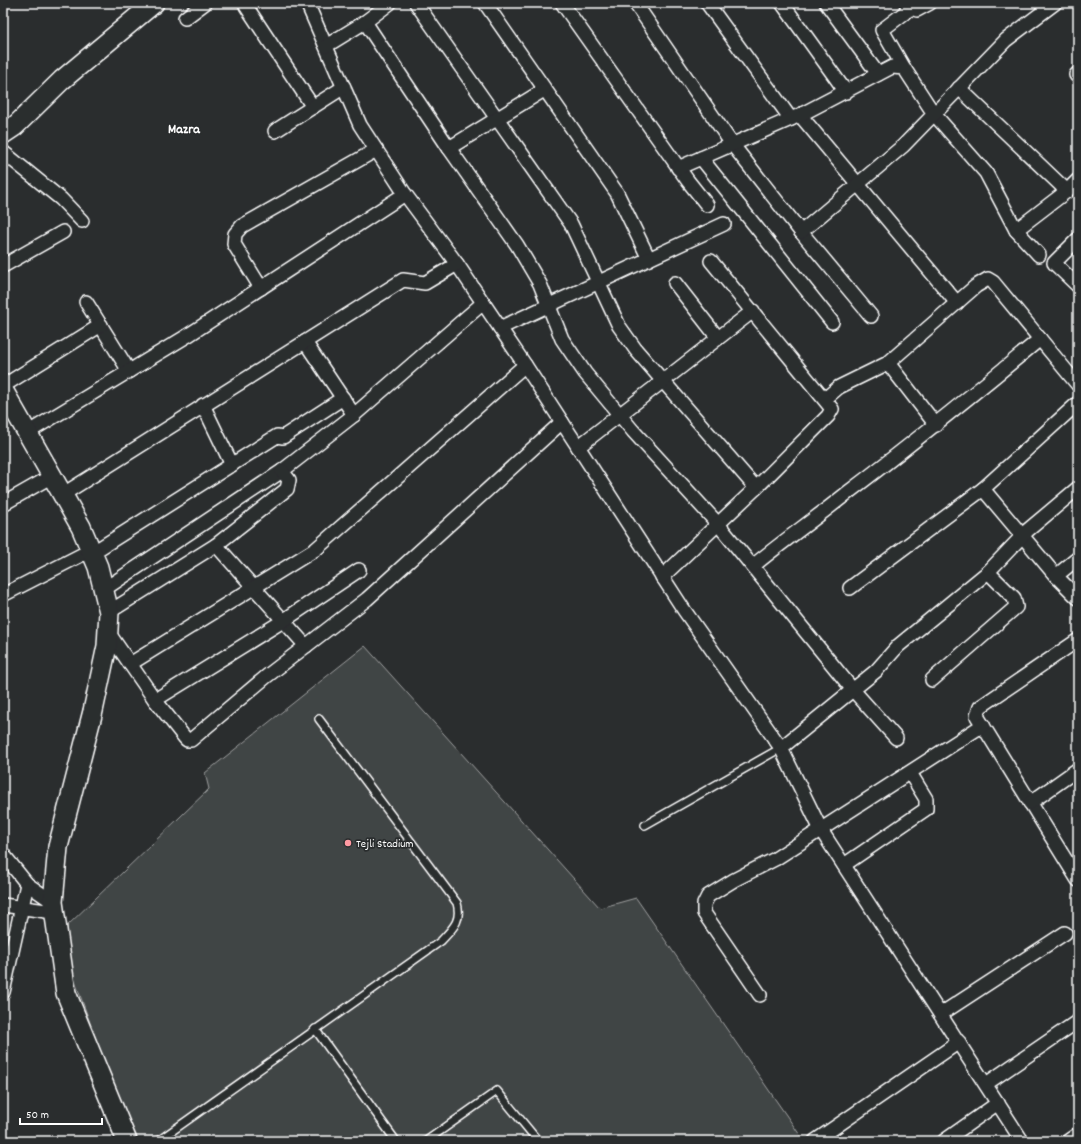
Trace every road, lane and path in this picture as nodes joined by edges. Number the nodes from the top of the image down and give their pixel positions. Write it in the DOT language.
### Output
graph roads {
  1 [pos="154,3"];
  2 [pos="205,3"];
  3 [pos="307,3"];
  4 [pos="390,3"];
  5 [pos="416,3"];
  6 [pos="485,3"];
  7 [pos="562,3"];
  8 [pos="635,3"];
  9 [pos="707,3"];
  10 [pos="782,3"];
  11 [pos="826,3"];
  12 [pos="930,3"];
  13 [pos="1055,3"];
  14 [pos="909,5"];
  15 [pos="246,6"];
  16 [pos="185,18"];
  17 [pos="365,22"];
  18 [pos="326,46"];
  19 [pos="904,68"];
  20 [pos="878,74"];
  21 [pos="1078,74"];
  22 [pos="1078,77"];
  23 [pos="344,87"];
  24 [pos="959,88"];
  25 [pos="544,90"];
  26 [pos="846,92"];
  27 [pos="313,107"];
  28 [pos="934,114"];
  29 [pos="796,117"];
  30 [pos="498,118"];
  31 [pos="275,131"];
  32 [pos="3,134"];
  33 [pos="732,144"];
  34 [pos="449,148"];
  35 [pos="376,150"];
  36 [pos="3,152"];
  37 [pos="701,158"];
  38 [pos="678,168"];
  39 [pos="1078,180"];
  40 [pos="858,184"];
  41 [pos="1067,191"];
  42 [pos="405,194"];
  43 [pos="707,205"];
  44 [pos="82,221"];
  45 [pos="724,224"];
  46 [pos="1016,230"];
  47 [pos="64,232"];
  48 [pos="801,232"];
  49 [pos="1078,239"];
  50 [pos="1039,255"];
  51 [pos="649,259"];
  52 [pos="711,261"];
  53 [pos="457,264"];
  54 [pos="3,266"];
  55 [pos="599,282"];
  56 [pos="676,283"];
  57 [pos="1078,286"];
  58 [pos="261,288"];
  59 [pos="86,302"];
  60 [pos="483,303"];
  61 [pos="957,303"];
  62 [pos="550,305"];
  63 [pos="753,311"];
  64 [pos="871,316"];
  65 [pos="832,322"];
  66 [pos="101,325"];
  67 [pos="500,328"];
  68 [pos="718,338"];
  69 [pos="1040,340"];
  70 [pos="305,342"];
  71 [pos="888,363"];
  72 [pos="525,365"];
  73 [pos="130,371"];
  74 [pos="663,381"];
  75 [pos="1078,385"];
  76 [pos="3,386"];
  77 [pos="3,390"];
  78 [pos="343,398"];
  79 [pos="825,399"];
  80 [pos="1078,404"];
  81 [pos="202,405"];
  82 [pos="354,415"];
  83 [pos="620,415"];
  84 [pos="562,422"];
  85 [pos="936,425"];
  86 [pos="27,433"];
  87 [pos="578,447"];
  88 [pos="232,464"];
  89 [pos="282,471"];
  90 [pos="52,476"];
  91 [pos="756,488"];
  92 [pos="1078,488"];
  93 [pos="983,489"];
  94 [pos="62,495"];
  95 [pos="3,504"];
  96 [pos="718,524"];
  97 [pos="1023,536"];
  98 [pos="216,545"];
  99 [pos="91,552"];
  100 [pos="1078,558"];
  101 [pos="752,566"];
  102 [pos="359,570"];
  103 [pos="988,572"];
  104 [pos="1056,576"];
  105 [pos="662,577"];
  106 [pos="254,588"];
  107 [pos="850,588"];
  108 [pos="103,590"];
  109 [pos="3,595"];
  110 [pos="1078,598"];
  111 [pos="109,612"];
  112 [pos="284,621"];
  113 [pos="108,632"];
  114 [pos="1078,640"];
  115 [pos="306,646"];
  116 [pos="130,664"];
  117 [pos="932,680"];
  118 [pos="854,690"];
  119 [pos="155,700"];
  120 [pos="319,719"];
  121 [pos="983,725"];
  122 [pos="896,738"];
  123 [pos="781,748"];
  124 [pos="1078,769"];
  125 [pos="910,773"];
  126 [pos="1030,803"];
  127 [pos="645,825"];
  128 [pos="821,830"];
  129 [pos="3,854"];
  130 [pos="844,865"];
  131 [pos="1078,880"];
  132 [pos="27,884"];
  133 [pos="3,905"];
  134 [pos="53,907"];
  135 [pos="22,908"];
  136 [pos="1065,933"];
  137 [pos="4,979"];
  138 [pos="3,992"];
  139 [pos="760,996"];
  140 [pos="941,1014"];
  141 [pos="1078,1021"];
  142 [pos="315,1029"];
  143 [pos="959,1042"];
  144 [pos="986,1084"];
  145 [pos="998,1103"];
  146 [pos="1078,1134"];
  147 [pos="127,1141"];
  148 [pos="158,1141"];
  149 [pos="396,1141"];
  150 [pos="426,1141"];
  151 [pos="538,1141"];
  152 [pos="814,1141"];
  153 [pos="944,1141"];
  154 [pos="1022,1141"];
  155 [pos="1068,1141"];
  1 -- 32 [label="street"];
  2 -- 16 [label="street"];
  3 -- 18 [label="street"];
  4 -- 17 [label="street"];
  5 -- 30 [label="street"];
  6 -- 25 [label="street"];
  7 -- 38 [label="street"];
  8 -- 33 [label="street"];
  9 -- 29 [label="street"];
  10 -- 26 [label="street"];
  11 -- 20 [label="street"];
  12 -- 14 [label="street"];
  13 -- 24 [label="street"];
  14 -- 19 [label="street"];
  15 -- 27 [label="street"];
  17 -- 18 [label="street"];
  17 -- 34 [label="street"];
  18 -- 23 [label="street"];
  19 -- 20 [label="street"];
  19 -- 28 [label="street"];
  20 -- 26 [label="street"];
  21 -- 22 [label="street"];
  23 -- 27 [label="street"];
  23 -- 35 [label="street"];
  24 -- 28 [label="street"];
  24 -- 41 [label="street"];
  25 -- 30 [label="street"];
  25 -- 51 [label="street"];
  26 -- 29 [label="street"];
  27 -- 31 [label="street"];
  28 -- 40 [label="street"];
  28 -- 46 [label="street"];
  29 -- 33 [label="street"];
  29 -- 40 [label="street"];
  30 -- 34 [label="street"];
  30 -- 55 [label="street"];
  33 -- 37 [label="street"];
  33 -- 48 [label="street"];
  34 -- 62 [label="street"];
  35 -- 42 [label="street"];
  35 -- 58 [label="street"];
  36 -- 44 [label="street"];
  37 -- 38 [label="street"];
  37 -- 65 [label="street"];
  38 -- 43 [label="street"];
  39 -- 41 [label="street"];
  40 -- 48 [label="street"];
  40 -- 61 [label="street"];
  41 -- 46 [label="street"];
  42 -- 53 [label="street"];
  42 -- 58 [label="street"];
  45 -- 51 [label="street"];
  46 -- 50 [label="street"];
  47 -- 54 [label="street"];
  48 -- 64 [label="street"];
  49 -- 57 [label="street"];
  51 -- 55 [label="street"];
  52 -- 63 [label="street"];
  53 -- 60 [label="street"];
  53 -- 70 [label="street"];
  55 -- 62 [label="street"];
  55 -- 74 [label="street"];
  56 -- 68 [label="street"];
  58 -- 73 [label="street"];
  59 -- 66 [label="street"];
  60 -- 67 [label="street"];
  60 -- 82 [label="street"];
  61 -- 69 [label="street"];
  61 -- 71 [label="street"];
  62 -- 67 [label="street"];
  62 -- 83 [label="street"];
  63 -- 68 [label="street"];
  63 -- 79 [label="street"];
  66 -- 73 [label="street"];
  66 -- 76 [label="street"];
  67 -- 72 [label="street"];
  68 -- 74 [label="street"];
  69 -- 75 [label="street"];
  69 -- 85 [label="street"];
  70 -- 78 [label="street"];
  70 -- 81 [label="street"];
  71 -- 79 [label="street"];
  71 -- 85 [label="street"];
  72 -- 84 [label="street"];
  72 -- 106 [label="street"];
  73 -- 86 [label="street"];
  74 -- 83 [label="street"];
  74 -- 91 [label="street"];
  77 -- 86 [label="street"];
  78 -- 82 [label="street"];
  78 -- 88 [label="street"];
  79 -- 91 [label="street"];
  80 -- 93 [label="street"];
  81 -- 88 [label="street"];
  81 -- 94 [label="street"];
  82 -- 89 [label="street"];
  83 -- 87 [label="street"];
  83 -- 96 [label="street"];
  84 -- 87 [label="street"];
  84 -- 115 [label="street"];
  85 -- 101 [label="street"];
  86 -- 90 [label="street"];
  87 -- 105 [label="street"];
  88 -- 99 [label="street"];
  89 -- 98 [label="street"];
  89 -- 108 [label="street"];
  90 -- 94 [label="street"];
  90 -- 95 [label="street"];
  91 -- 96 [label="street"];
  92 -- 97 [label="street"];
  93 -- 97 [label="street"];
  93 -- 107 [label="street"];
  94 -- 99 [label="street"];
  96 -- 101 [label="street"];
  96 -- 105 [label="street"];
  97 -- 103 [label="street"];
  97 -- 104 [label="street"];
  98 -- 106 [label="street"];
  98 -- 111 [label="street"];
  99 -- 108 [label="street"];
  99 -- 109 [label="street"];
  100 -- 104 [label="street"];
  101 -- 118 [label="street"];
  102 -- 112 [label="street"];
  103 -- 117 [label="street"];
  103 -- 118 [label="street"];
  104 -- 110 [label="street"];
  105 -- 123 [label="street"];
  106 -- 112 [label="street"];
  106 -- 116 [label="street"];
  108 -- 111 [label="street"];
  111 -- 113 [label="street"];
  112 -- 115 [label="street"];
  112 -- 119 [label="street"];
  113 -- 116 [label="street"];
  113 -- 134 [label="street"];
  114 -- 121 [label="street"];
  115 -- 119 [label="street"];
  116 -- 119 [label="street"];
  118 -- 122 [label="street"];
  118 -- 123 [label="street"];
  120 -- 142 [label="lane"];
  121 -- 125 [label="street"];
  121 -- 126 [label="street"];
  123 -- 127 [label="lane"];
  123 -- 128 [label="street"];
  124 -- 126 [label="street"];
  125 -- 128 [label="street"];
  125 -- 130 [label="street"];
  126 -- 131 [label="street"];
  128 -- 130 [label="street"];
  128 -- 139 [label="street"];
  129 -- 132 [label="street"];
  130 -- 140 [label="street"];
  132 -- 134 [label="street"];
  132 -- 135 [label="street"];
  133 -- 135 [label="street"];
  134 -- 135 [label="street"];
  134 -- 147 [label="street"];
  135 -- 137 [label="street"];
  136 -- 140 [label="street"];
  137 -- 138 [label="street"];
  140 -- 143 [label="street"];
  141 -- 144 [label="street"];
  142 -- 148 [label="lane"];
  142 -- 149 [label="lane"];
  143 -- 144 [label="street"];
  143 -- 152 [label="street"];
  144 -- 145 [label="street"];
  145 -- 153 [label="street"];
  145 -- 154 [label="street"];
  146 -- 155 [label="street"];
  150 -- 151 [label="lane"];
}
